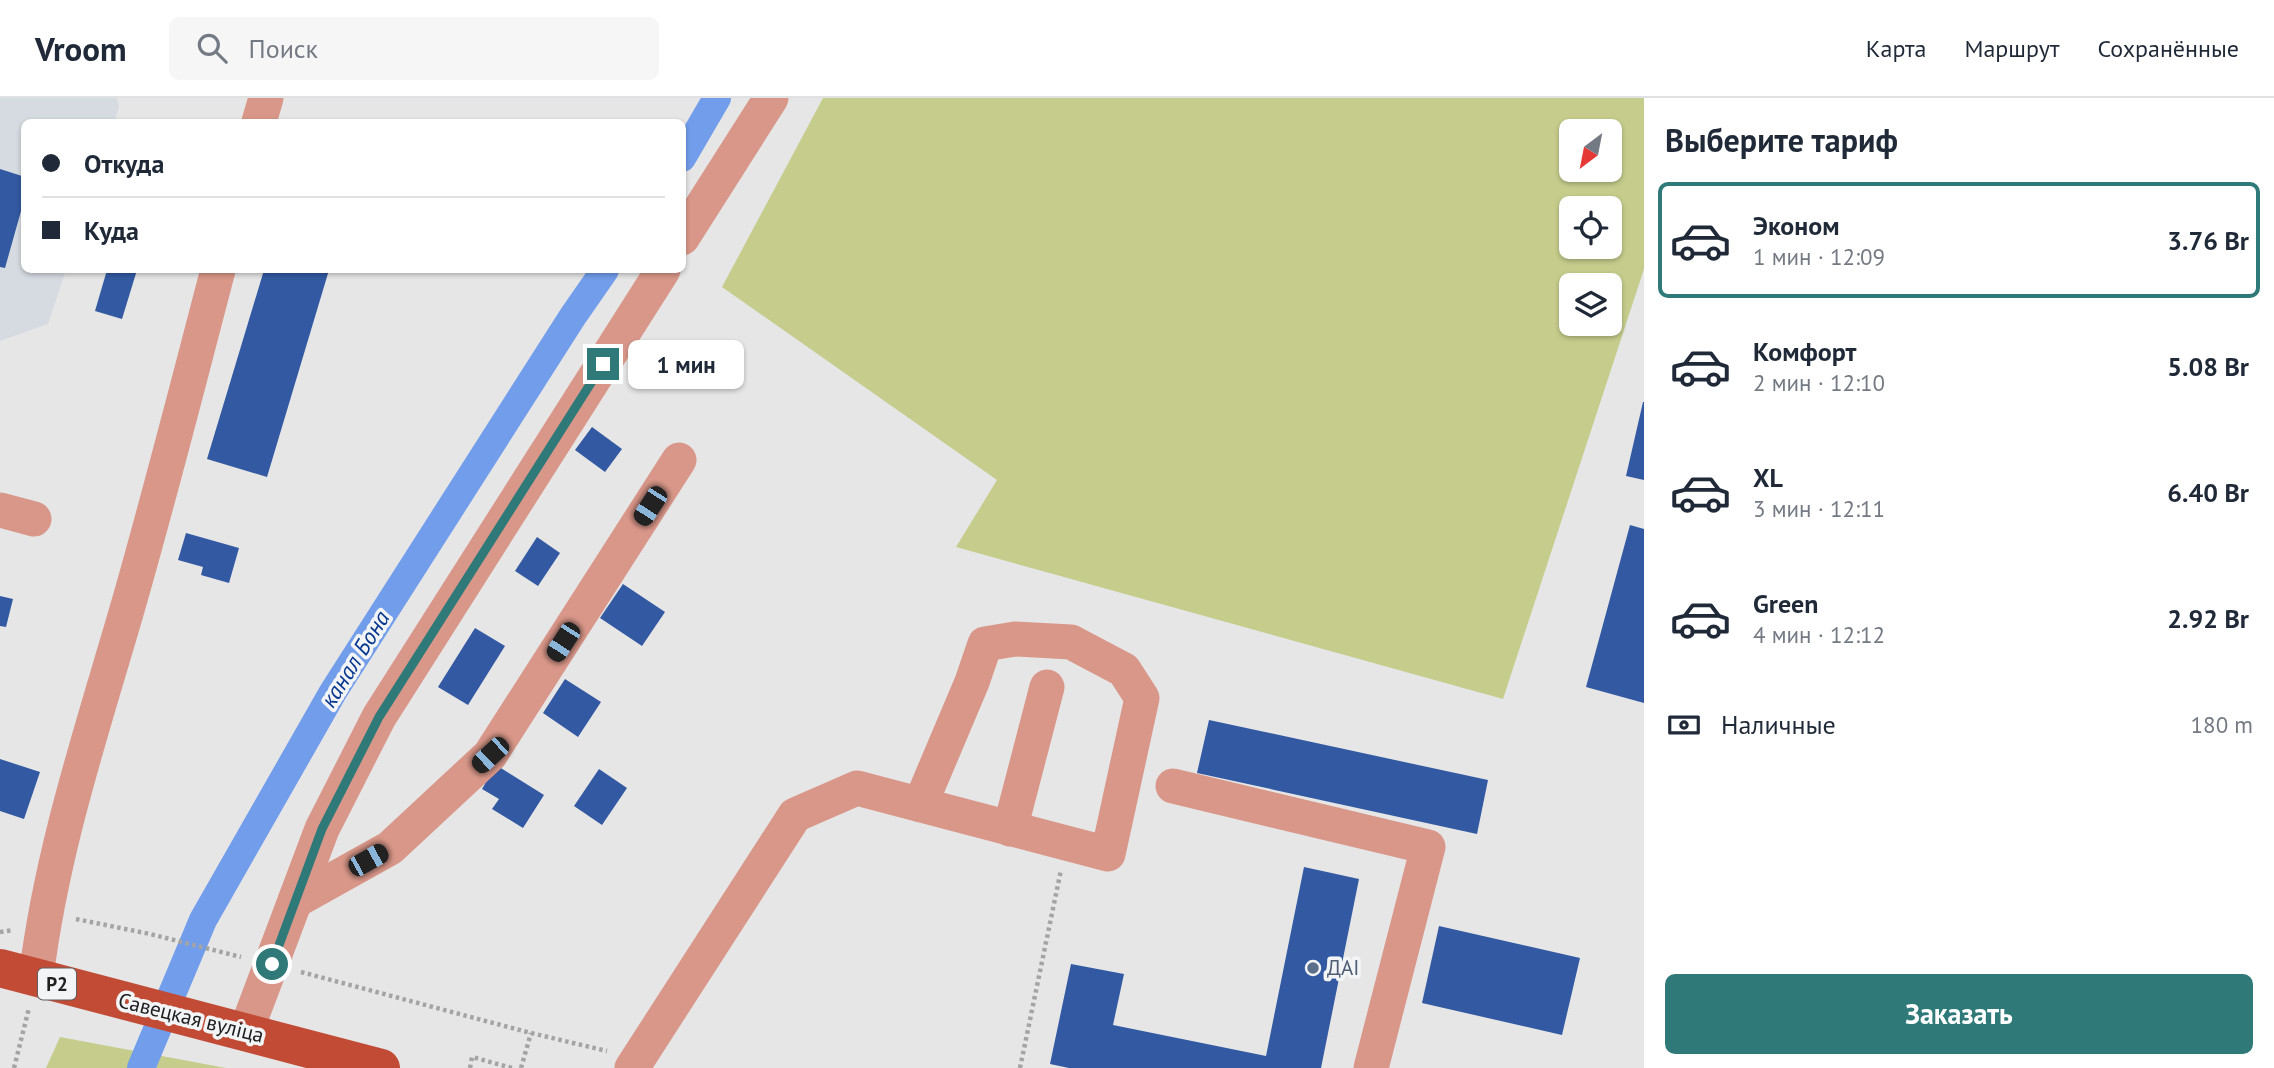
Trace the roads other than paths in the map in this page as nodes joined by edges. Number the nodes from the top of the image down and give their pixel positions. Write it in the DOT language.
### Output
graph roads {
  1 [pos="266,98"];
  2 [pos="771,98"];
  3 [pos="260,119"];
  4 [pos="686,232"];
  5 [pos="217,273"];
  6 [pos="661,273"];
  7 [pos="679,460"];
  8 [pos="0,510"];
  9 [pos="34,519"];
  10 [pos="1047,687"];
  11 [pos="1173,786"];
  12 [pos="920,805"];
  13 [pos="1010,829"];
  14 [pos="295,901"];
  15 [pos="0,968"];
  16 [pos="36,978"];
  17 [pos="246,1031"];
  18 [pos="634,1063"];
  19 [pos="382,1068"];
  20 [pos="1371,1068"];
  1 -- 3 [label="lane"];
  2 -- 4 [label="lane"];
  5 -- 16 [label="lane"];
  6 -- 14 [label="lane"];
  7 -- 14 [label="lane"];
  8 -- 9 [label="lane"];
  10 -- 13 [label="lane"];
  11 -- 20 [label="lane"];
  12 -- 13 [label="lane"];
  12 -- 13 [label="lane"];
  12 -- 18 [label="lane"];
  14 -- 17 [label="lane"];
  15 -- 16 [label="main road, Савецкая вуліца / Р2"];
  16 -- 17 [label="main road, Савецкая вуліца / Р2"];
  17 -- 19 [label="main road, Савецкая вуліца / Р2"];
}
